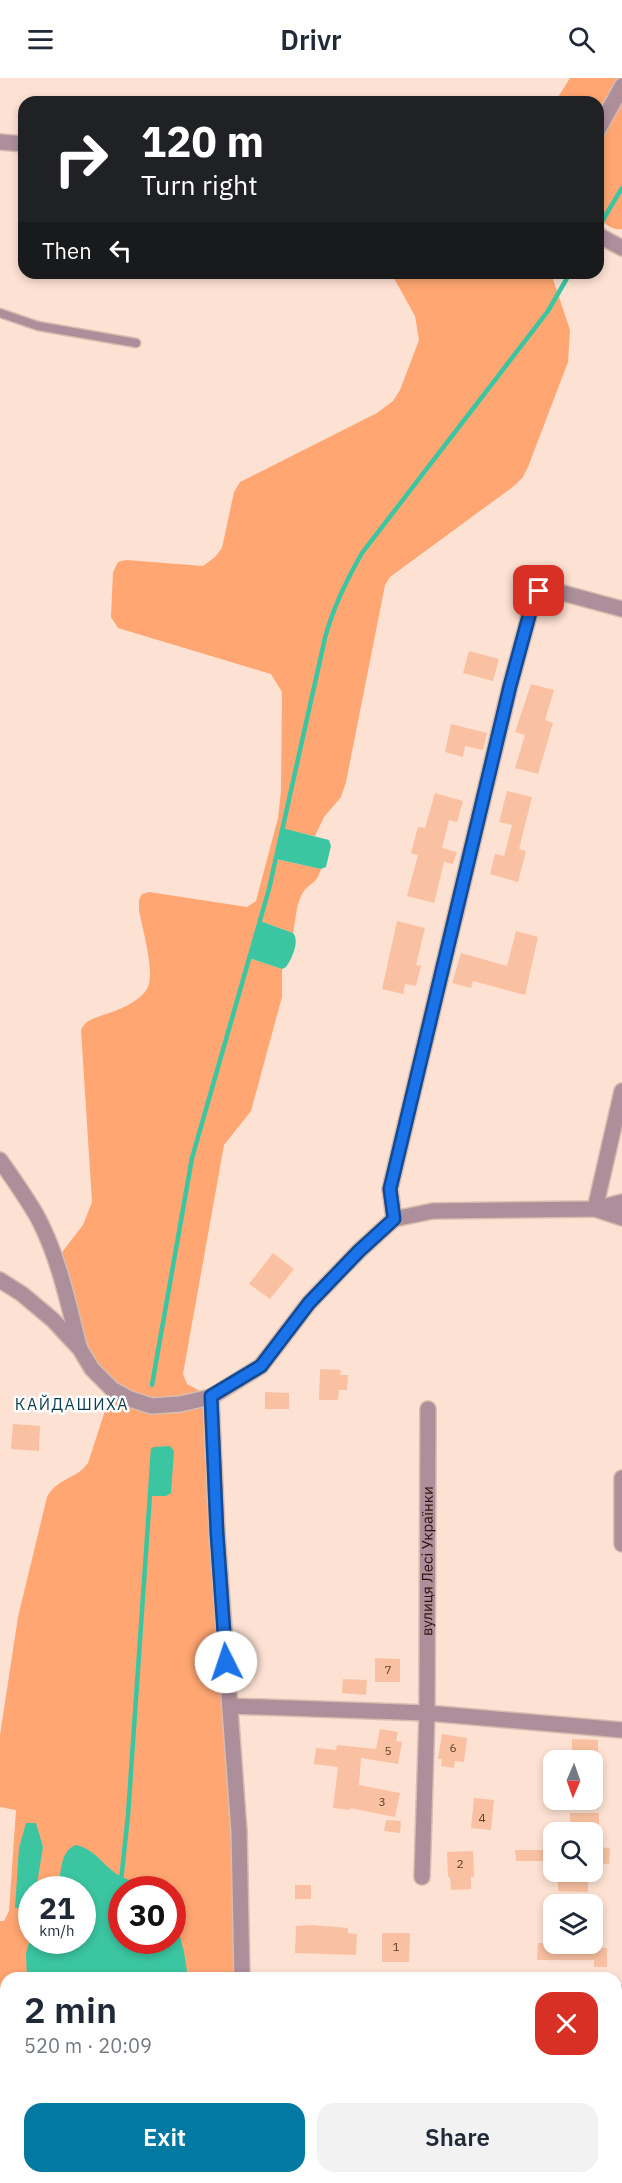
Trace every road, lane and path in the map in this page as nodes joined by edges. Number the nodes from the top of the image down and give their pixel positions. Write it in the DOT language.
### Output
graph roads {
  1 [pos="622,86"];
  2 [pos="604,119"];
  3 [pos="0,142"];
  4 [pos="18,144"];
  5 [pos="604,238"];
  6 [pos="622,248"];
  7 [pos="0,313"];
  8 [pos="136,343"];
  9 [pos="622,609"];
  10 [pos="622,1091"];
  11 [pos="0,1160"];
  12 [pos="622,1202"];
  13 [pos="595,1209"];
  14 [pos="622,1218"];
  15 [pos="394,1219"];
  16 [pos="0,1280"];
  17 [pos="80,1349"];
  18 [pos="211,1396"];
  19 [pos="428,1409"];
  20 [pos="622,1478"];
  21 [pos="622,1544"];
  22 [pos="230,1706"];
  23 [pos="427,1713"];
  24 [pos="622,1730"];
  25 [pos="422,1877"];
  26 [pos="242,1972"];
  1 -- 2 [label="street"];
  3 -- 4 [label="street"];
  5 -- 6 [label="street"];
  7 -- 8 [label="lane"];
  9 -- 15 [label="street"];
  10 -- 13 [label="street"];
  11 -- 17 [label="street"];
  12 -- 13 [label="street"];
  13 -- 14 [label="street"];
  13 -- 15 [label="street"];
  15 -- 18 [label="street"];
  16 -- 17 [label="street"];
  17 -- 18 [label="street"];
  18 -- 22 [label="street"];
  19 -- 23 [label="street, вулиця Лесі Українки"];
  20 -- 21 [label="street"];
  22 -- 23 [label="street"];
  22 -- 26 [label="street"];
  23 -- 24 [label="street"];
  23 -- 25 [label="street, вулиця Лесі Українки"];
}
